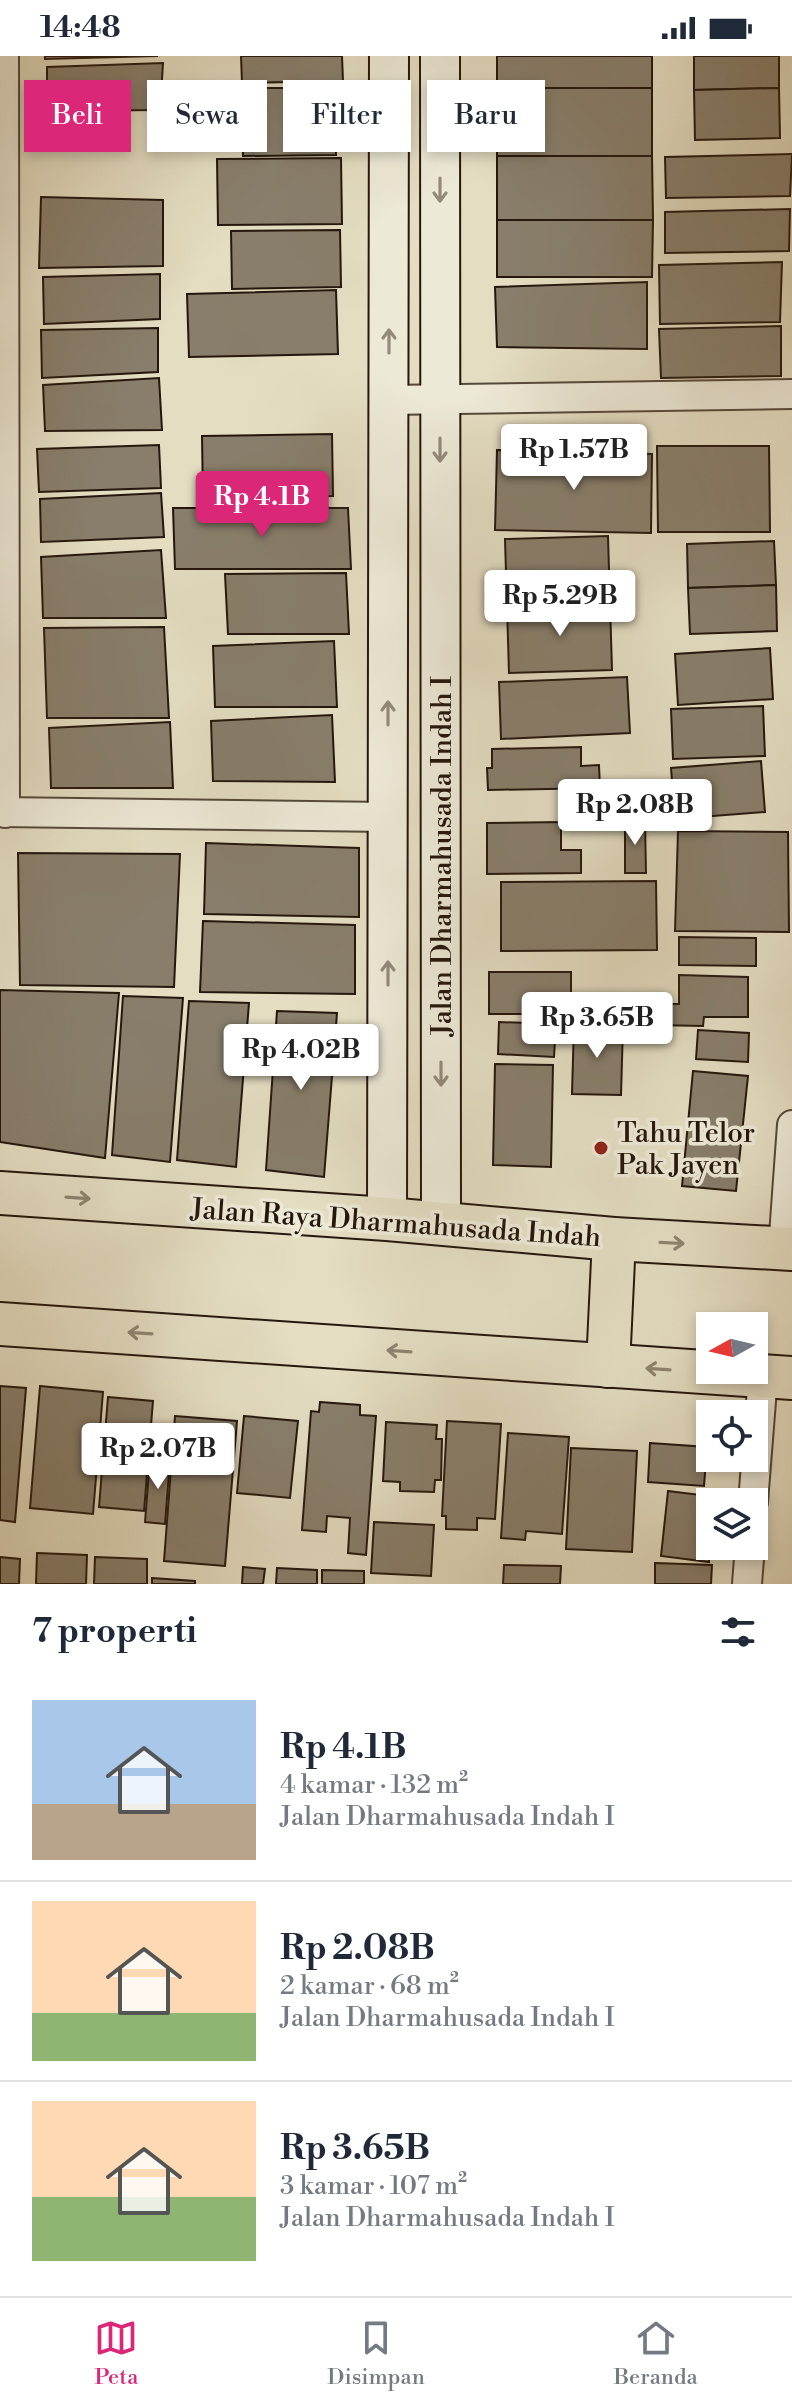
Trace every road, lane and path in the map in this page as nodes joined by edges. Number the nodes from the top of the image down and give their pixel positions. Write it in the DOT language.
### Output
graph roads {
  1 [pos="4,56"];
  2 [pos="389,56"];
  3 [pos="440,56"];
  4 [pos="792,394"];
  5 [pos="440,398"];
  6 [pos="388,400"];
  7 [pos="2,812"];
  8 [pos="388,817"];
  9 [pos="792,1125"];
  10 [pos="0,1193"];
  11 [pos="387,1219"];
  12 [pos="441,1224"];
  13 [pos="614,1239"];
  14 [pos="787,1249"];
  15 [pos="0,1324"];
  16 [pos="608,1366"];
  17 [pos="778,1377"];
  18 [pos="756,1488"];
  19 [pos="749,1560"];
  20 [pos="747,1584"];
  1 -- 7 [label="street"];
  6 -- 2 [label="main road, Jalan Dharmahusada Indah I, one-way"];
  3 -- 5 [label="main road, Jalan Dharmahusada Indah I, one-way"];
  4 -- 5 [label="street"];
  5 -- 6 [label="street"];
  5 -- 12 [label="main road, Jalan Dharmahusada Indah I, one-way"];
  8 -- 6 [label="main road, Jalan Dharmahusada Indah I, one-way"];
  7 -- 8 [label="street"];
  11 -- 8 [label="main road, Jalan Dharmahusada Indah I, one-way"];
  9 -- 14 [label="street"];
  10 -- 11 [label="main road, Jalan Raya Dharmahusada Indah, one-way"];
  11 -- 12 [label="main road, Jalan Raya Dharmahusada Indah"];
  12 -- 13 [label="main road, Jalan Raya Dharmahusada Indah"];
  13 -- 14 [label="main road, Jalan Raya Dharmahusada Indah, one-way"];
  13 -- 16 [label="main road"];
  16 -- 15 [label="main road, one-way"];
  17 -- 16 [label="main road, one-way"];
  17 -- 18 [label="street"];
  19 -- 20 [label="street"];
}
